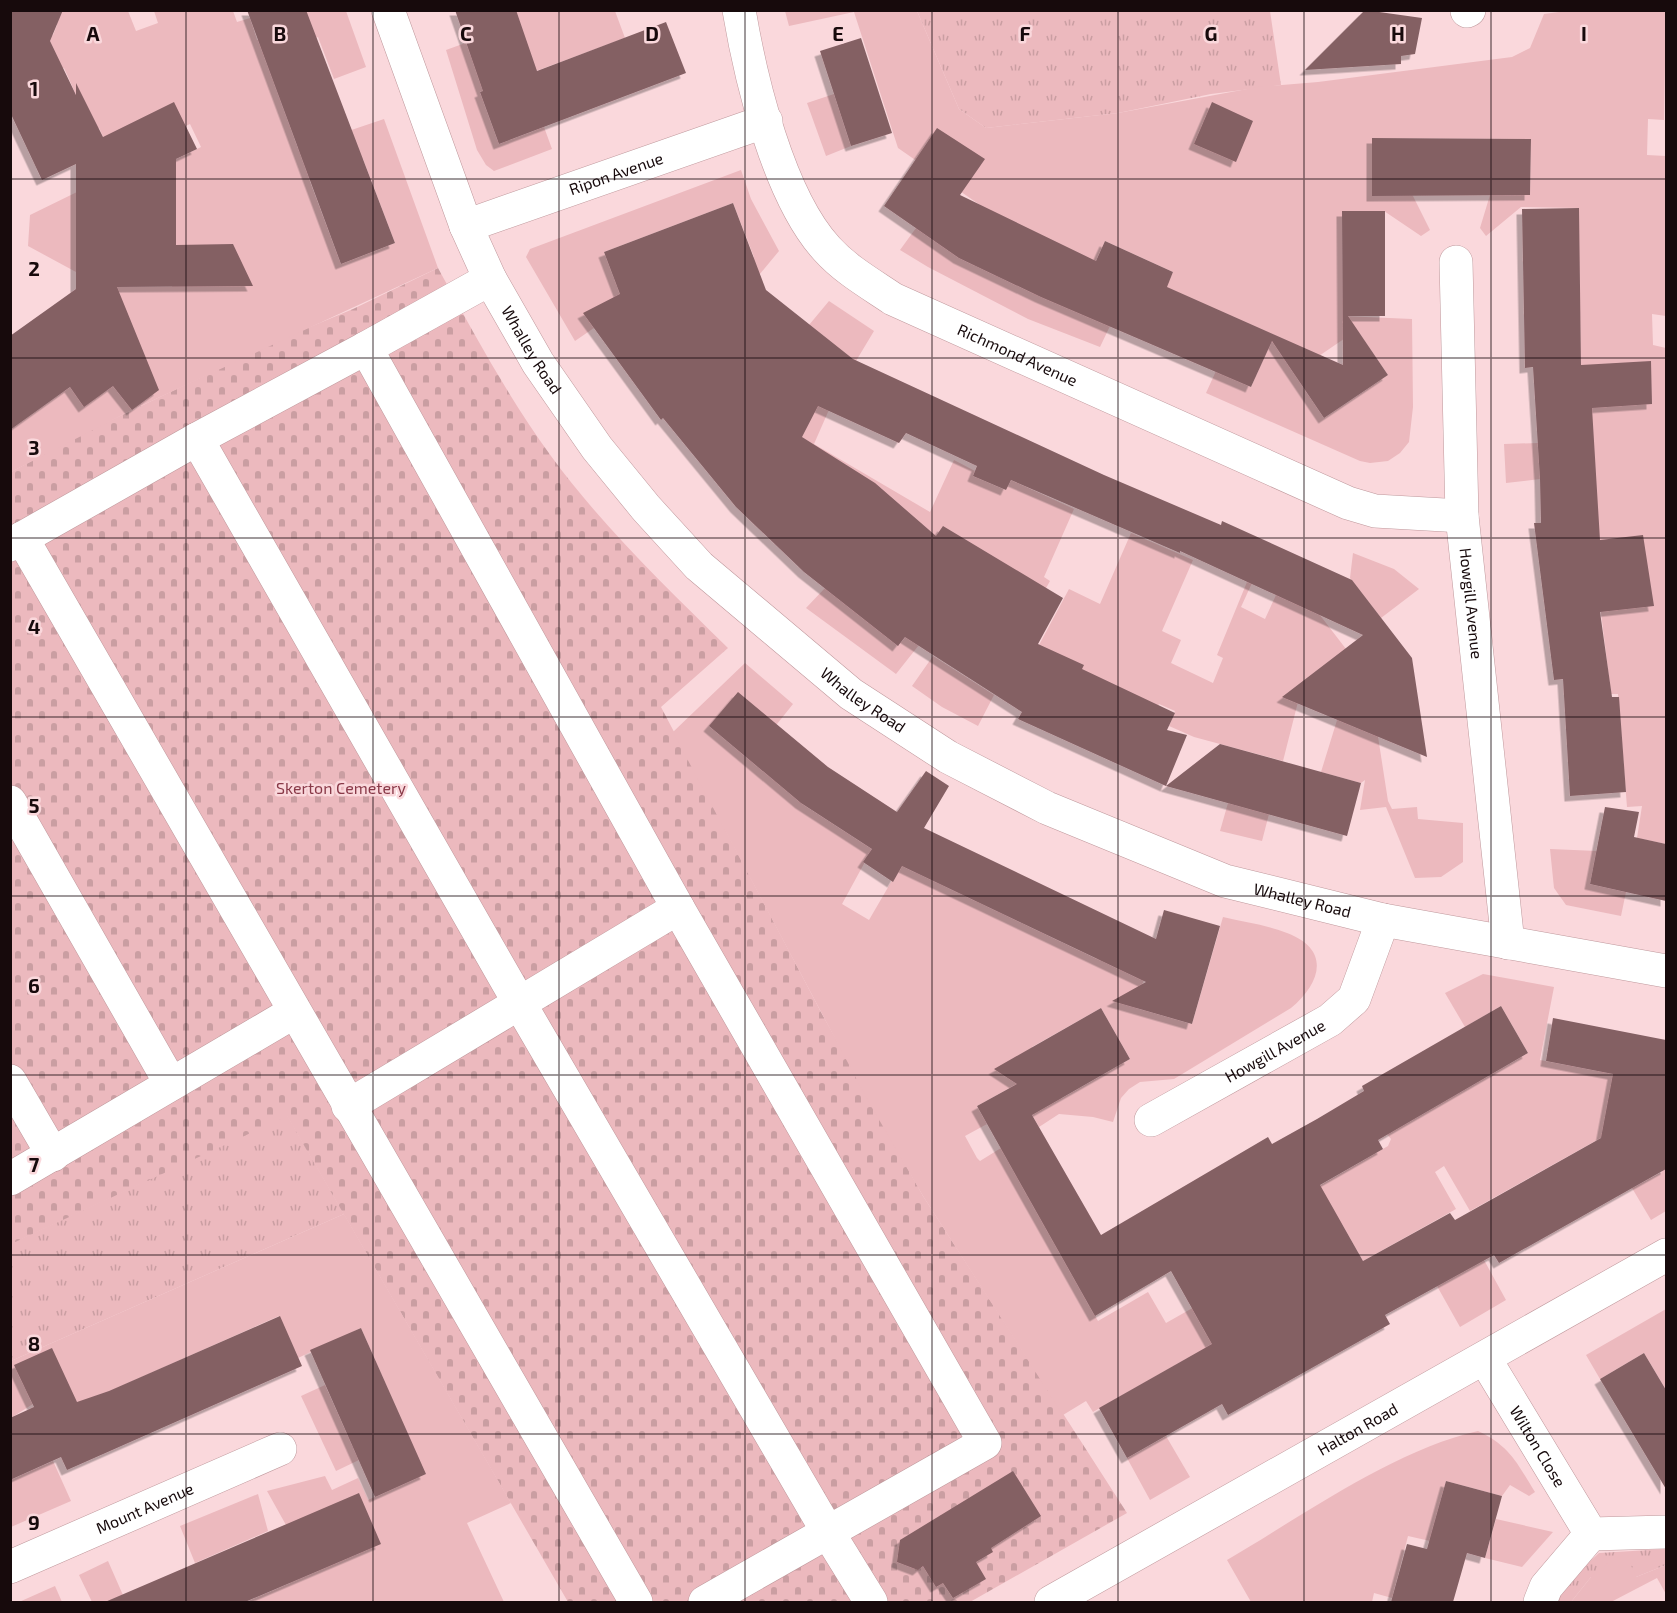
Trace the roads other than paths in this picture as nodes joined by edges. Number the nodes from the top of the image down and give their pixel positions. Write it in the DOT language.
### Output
graph roads {
  1 [pos="388,10"];
  2 [pos="739,10"];
  3 [pos="766,121"];
  4 [pos="466,226"];
  5 [pos="1456,262"];
  6 [pos="490,279"];
  7 [pos="366,348"];
  8 [pos="197,439"];
  9 [pos="1462,516"];
  10 [pos="16,542"];
  11 [pos="10,802"];
  12 [pos="678,908"];
  13 [pos="1383,920"];
  14 [pos="1508,943"];
  15 [pos="1666,971"];
  16 [pos="520,1004"];
  17 [pos="294,1012"];
  18 [pos="10,1081"];
  19 [pos="171,1084"];
  20 [pos="348,1106"];
  21 [pos="1151,1120"];
  22 [pos="53,1155"];
  23 [pos="10,1179"];
  24 [pos="1666,1255"];
  25 [pos="1485,1359"];
  26 [pos="280,1449"];
  27 [pos="1666,1532"];
  28 [pos="828,1534"];
  29 [pos="1591,1534"];
  30 [pos="10,1567"];
  31 [pos="636,1602"];
  32 [pos="705,1602"];
  33 [pos="871,1602"];
  34 [pos="1051,1602"];
  35 [pos="1540,1602"];
  1 -- 4 [label="street, Whalley Road"];
  2 -- 3 [label="street, Richmond Avenue"];
  3 -- 4 [label="street, Ripon Avenue"];
  3 -- 9 [label="street, Richmond Avenue"];
  4 -- 6 [label="street, Whalley Road"];
  5 -- 9 [label="street, Howgill Avenue"];
  6 -- 7 [label="street"];
  6 -- 13 [label="street, Whalley Road"];
  7 -- 8 [label="street"];
  7 -- 12 [label="street"];
  8 -- 10 [label="street"];
  8 -- 16 [label="street"];
  9 -- 14 [label="street, Howgill Avenue"];
  10 -- 17 [label="street"];
  11 -- 19 [label="street"];
  12 -- 16 [label="street"];
  12 -- 28 [label="street"];
  13 -- 14 [label="street, Whalley Road"];
  13 -- 21 [label="street, Howgill Avenue"];
  14 -- 15 [label="street, Whalley Road"];
  16 -- 20 [label="street"];
  16 -- 28 [label="street"];
  17 -- 19 [label="street"];
  17 -- 20 [label="street"];
  18 -- 22 [label="street"];
  19 -- 22 [label="street"];
  20 -- 31 [label="street"];
  22 -- 23 [label="street"];
  24 -- 25 [label="street, Halton Road"];
  25 -- 29 [label="street, Wilton Close"];
  25 -- 34 [label="street, Halton Road"];
  26 -- 30 [label="street, Mount Avenue"];
  27 -- 29 [label="street"];
  28 -- 32 [label="street"];
  28 -- 33 [label="street"];
  29 -- 35 [label="street"];
}
